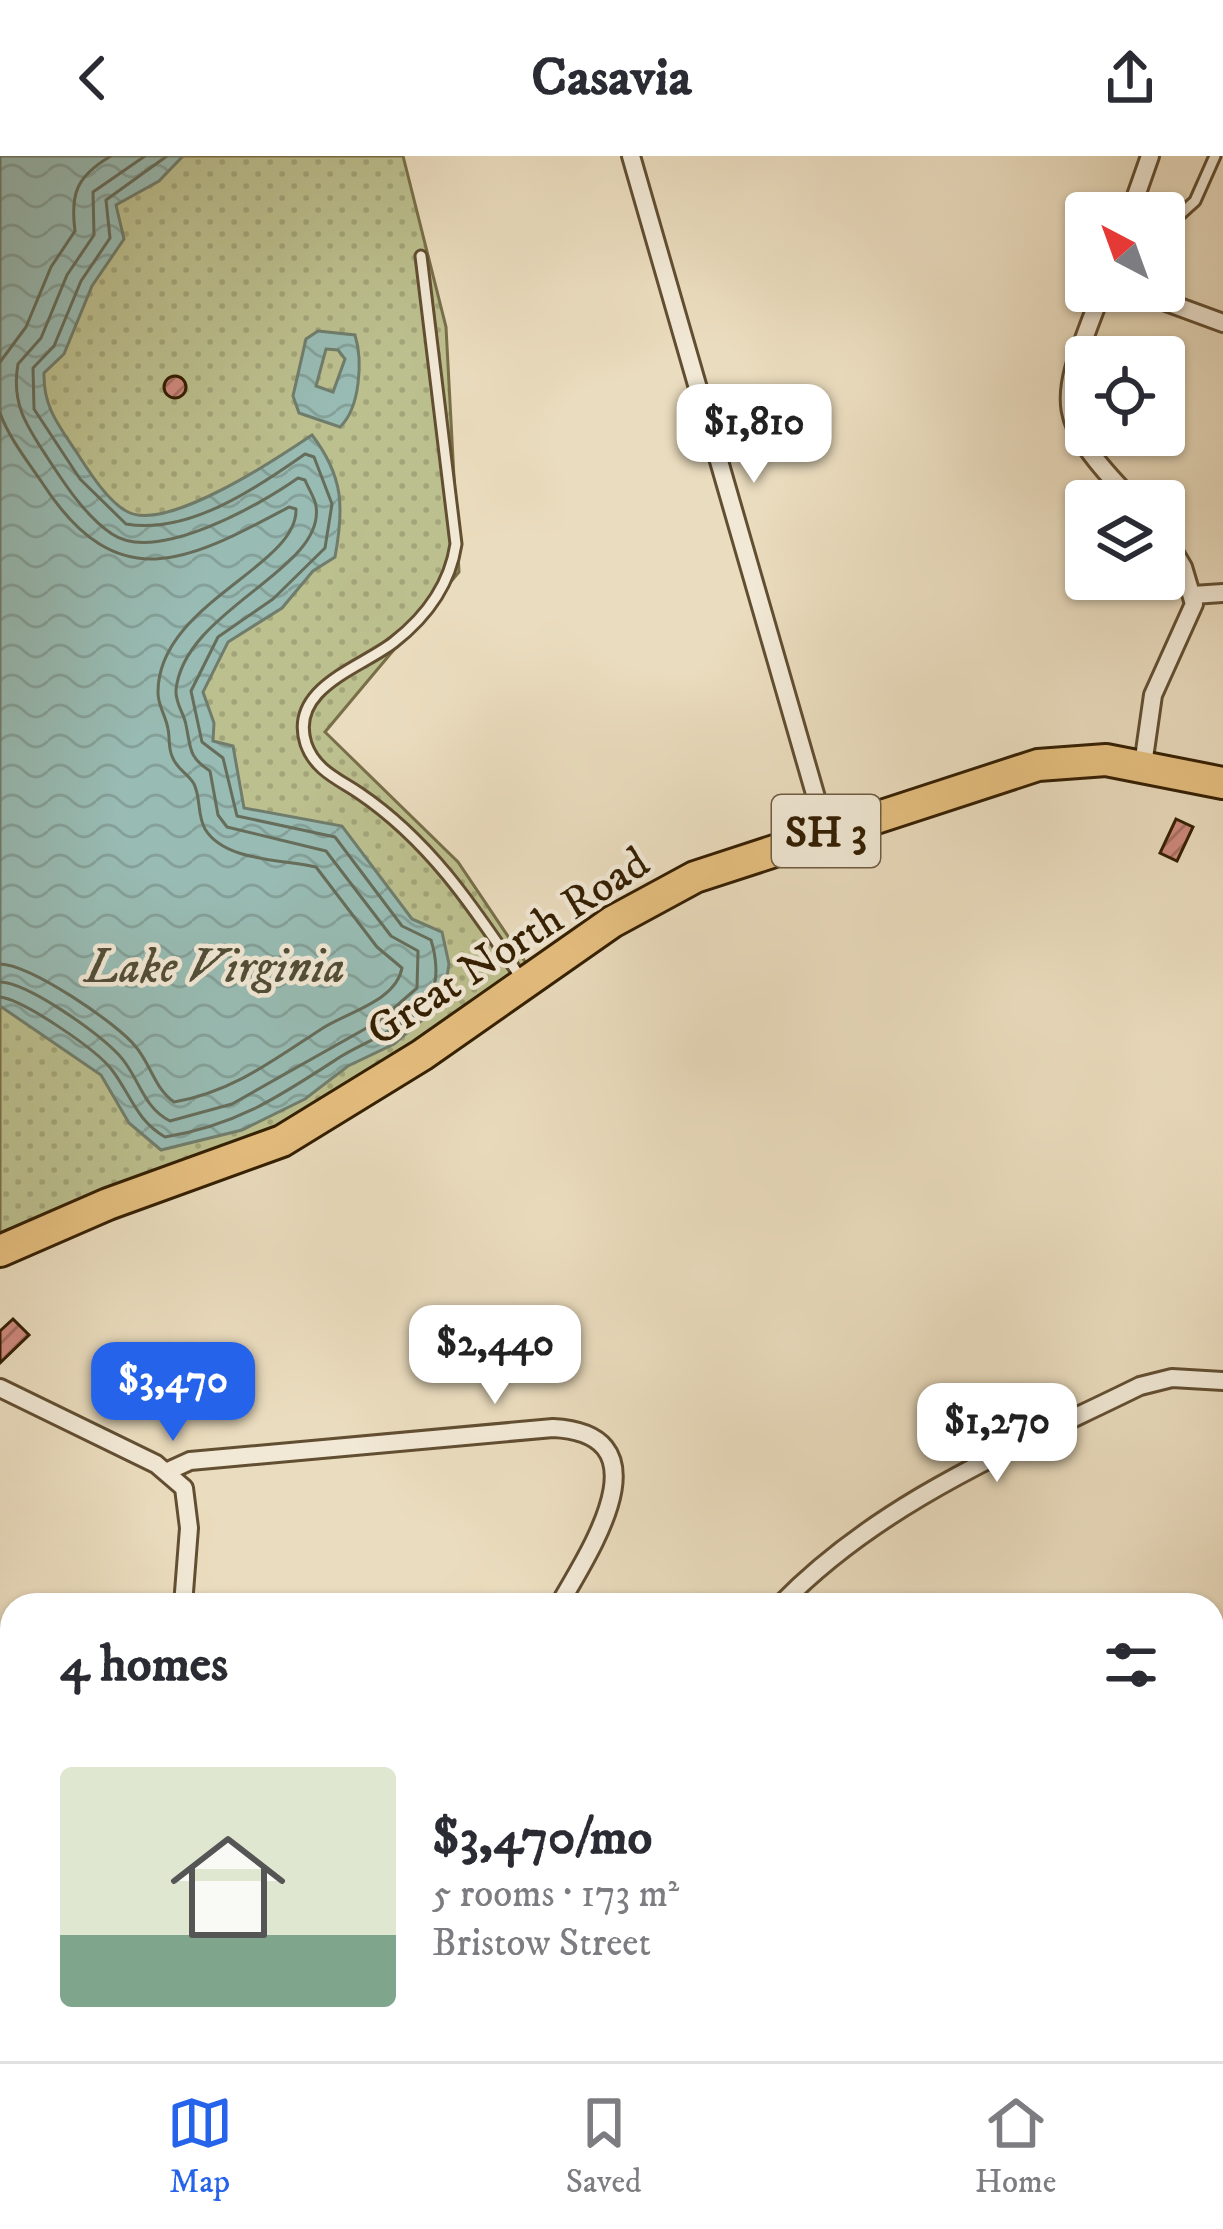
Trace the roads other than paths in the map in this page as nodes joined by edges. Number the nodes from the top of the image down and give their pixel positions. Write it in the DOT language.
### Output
graph roads {
  1 [pos="631,156"];
  2 [pos="1150,156"];
  3 [pos="1214,156"];
  4 [pos="1137,192"];
  5 [pos="1185,210"];
  6 [pos="421,256"];
  7 [pos="1185,309"];
  8 [pos="1095,312"];
  9 [pos="1223,323"];
  10 [pos="1114,480"];
  11 [pos="1185,579"];
  12 [pos="1223,593"];
  13 [pos="1193,596"];
  14 [pos="1143,765"];
  15 [pos="1223,783"];
  16 [pos="826,832"];
  17 [pos="524,983"];
  18 [pos="0,1251"];
  19 [pos="1223,1381"];
  20 [pos="0,1388"];
  21 [pos="168,1471"];
  22 [pos="184,1593"];
  23 [pos="566,1593"];
  24 [pos="795,1593"];
  1 -- 16 [label="street"];
  2 -- 4 [label="street"];
  3 -- 5 [label="lane"];
  6 -- 17 [label="lane"];
  7 -- 9 [label="street"];
  8 -- 10 [label="street"];
  11 -- 13 [label="street"];
  12 -- 13 [label="street"];
  13 -- 14 [label="street"];
  14 -- 15 [label="highway, Great North Road / SH 3"];
  14 -- 16 [label="highway, Great North Road / SH 3"];
  16 -- 17 [label="highway, Great North Road / SH 3"];
  17 -- 18 [label="highway, Great North Road / SH 3"];
  19 -- 24 [label="street"];
  20 -- 21 [label="street"];
  21 -- 22 [label="street"];
  21 -- 23 [label="street"];
}
